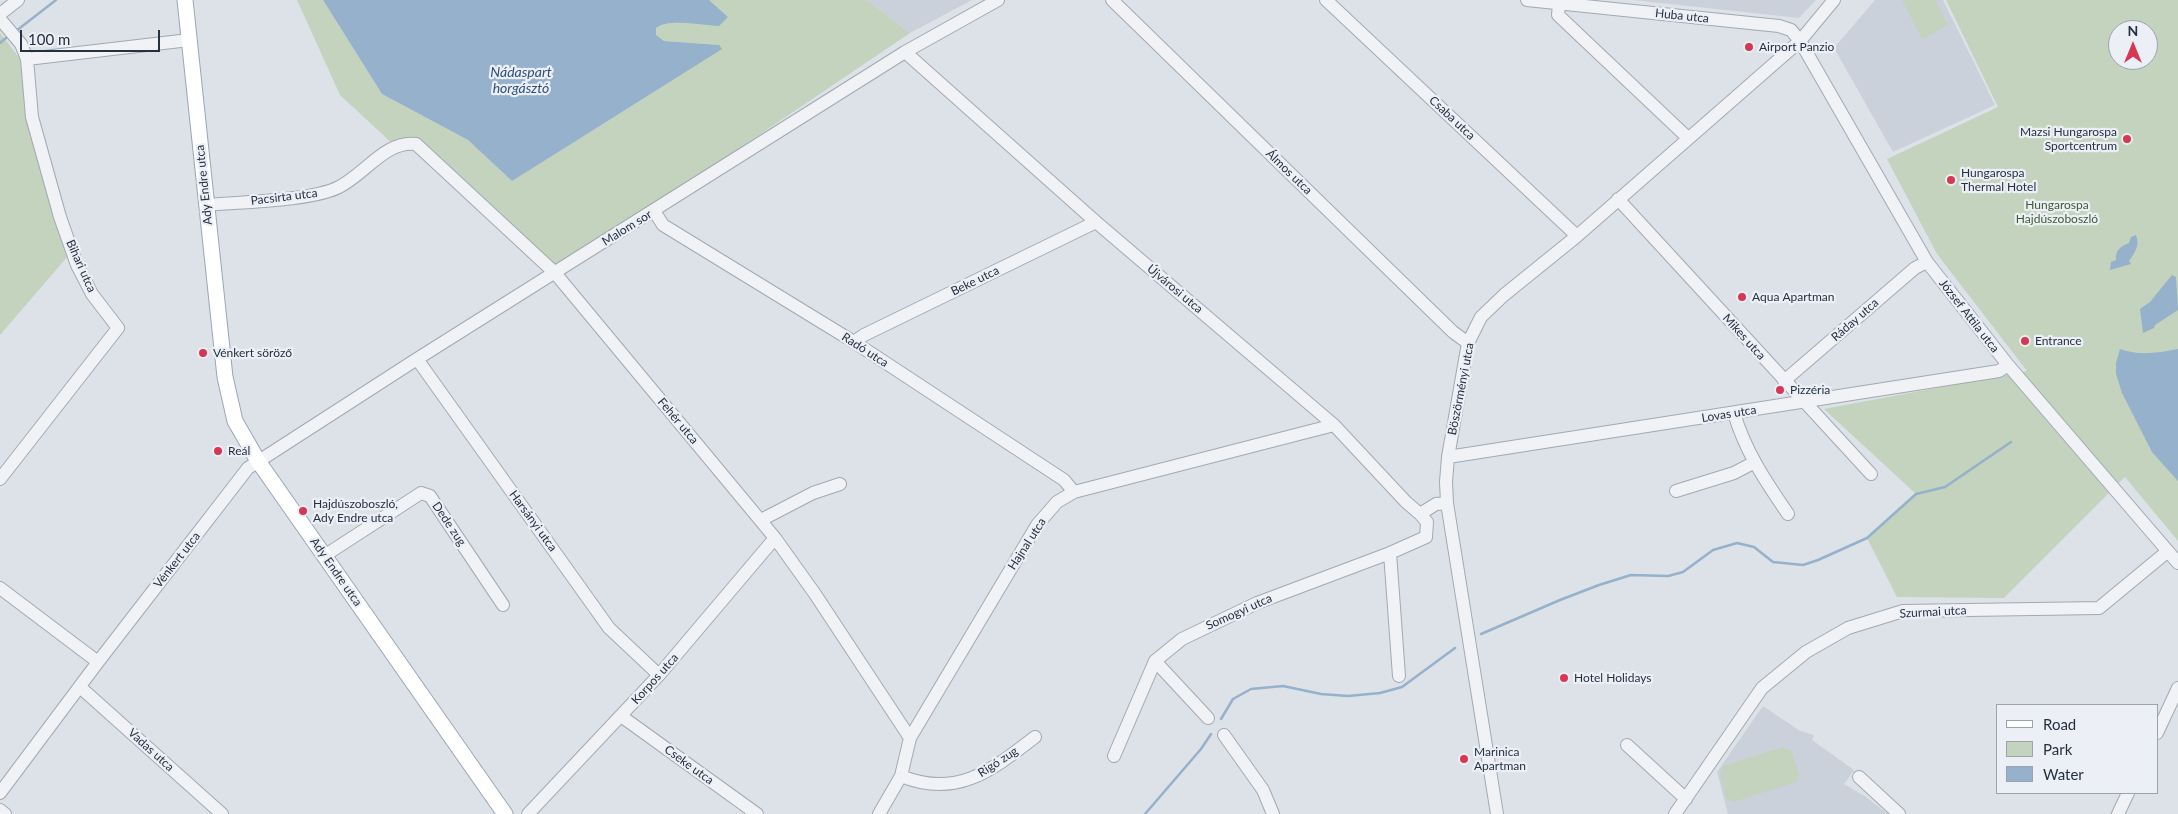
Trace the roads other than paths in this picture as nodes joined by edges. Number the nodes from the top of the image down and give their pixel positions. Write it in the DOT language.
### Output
graph roads {
  1 [pos="18,0"];
  2 [pos="185,0"];
  3 [pos="998,0"];
  4 [pos="1112,0"];
  5 [pos="1326,0"];
  6 [pos="1527,0"];
  7 [pos="1834,0"];
  8 [pos="1559,4"];
  9 [pos="0,14"];
  10 [pos="0,19"];
  11 [pos="189,40"];
  12 [pos="1800,41"];
  13 [pos="905,52"];
  14 [pos="27,59"];
  15 [pos="1688,138"];
  16 [pos="406,142"];
  17 [pos="1618,199"];
  18 [pos="207,205"];
  19 [pos="654,211"];
  20 [pos="1096,222"];
  21 [pos="1577,236"];
  22 [pos="1927,262"];
  23 [pos="555,273"];
  24 [pos="854,342"];
  25 [pos="1468,343"];
  26 [pos="417,359"];
  27 [pos="2008,365"];
  28 [pos="1784,381"];
  29 [pos="1804,402"];
  30 [pos="1734,413"];
  31 [pos="1334,425"];
  32 [pos="1448,457"];
  33 [pos="258,461"];
  34 [pos="1753,463"];
  35 [pos="1871,474"];
  36 [pos="0,479"];
  37 [pos="840,484"];
  38 [pos="1676,491"];
  39 [pos="1074,492"];
  40 [pos="1447,503"];
  41 [pos="1420,514"];
  42 [pos="1788,514"];
  43 [pos="761,520"];
  44 [pos="775,538"];
  45 [pos="2168,551"];
  46 [pos="1390,553"];
  47 [pos="324,556"];
  48 [pos="2178,563"];
  49 [pos="0,588"];
  50 [pos="503,605"];
  51 [pos="1155,661"];
  52 [pos="98,662"];
  53 [pos="659,675"];
  54 [pos="1399,676"];
  55 [pos="80,687"];
  56 [pos="2178,688"];
  57 [pos="621,716"];
  58 [pos="1208,718"];
  59 [pos="2158,731"];
  60 [pos="1224,735"];
  61 [pos="1035,737"];
  62 [pos="910,738"];
  63 [pos="1627,745"];
  64 [pos="1114,756"];
  65 [pos="900,776"];
  66 [pos="1859,777"];
  67 [pos="0,792"];
  68 [pos="2128,794"];
  69 [pos="1686,800"];
  70 [pos="0,810"];
  71 [pos="4,814"];
  72 [pos="222,814"];
  73 [pos="505,814"];
  74 [pos="528,814"];
  75 [pos="757,814"];
  76 [pos="879,814"];
  77 [pos="1273,814"];
  78 [pos="1497,814"];
  79 [pos="1675,814"];
  80 [pos="1899,814"];
  81 [pos="2118,814"];
  1 -- 9 [label="street"];
  2 -- 11 [label="main road, Ady Endre utca"];
  3 -- 13 [label="street, Malom sor"];
  4 -- 25 [label="street, Álmos utca"];
  5 -- 21 [label="street, Csaba utca"];
  6 -- 8 [label="street, Huba utca"];
  7 -- 12 [label="street, Böszörményi utca"];
  8 -- 12 [label="street, Huba utca"];
  8 -- 15 [label="street"];
  10 -- 14 [label="street, Bihari utca"];
  11 -- 14 [label="street"];
  11 -- 18 [label="main road, Ady Endre utca"];
  12 -- 15 [label="street, Böszörményi utca"];
  12 -- 22 [label="street, József Attila utca"];
  13 -- 19 [label="street, Malom sor"];
  13 -- 20 [label="street, Újvárosi utca"];
  14 -- 36 [label="street, Bihari utca"];
  15 -- 17 [label="street, Böszörményi utca"];
  16 -- 18 [label="street, Pacsirta utca"];
  16 -- 23 [label="street, Fehér utca"];
  17 -- 21 [label="street, Böszörményi utca"];
  17 -- 28 [label="street, Mikes utca"];
  18 -- 33 [label="main road, Ady Endre utca"];
  19 -- 23 [label="street, Malom sor"];
  19 -- 24 [label="street, Radó utca"];
  20 -- 24 [label="street, Beke utca"];
  20 -- 31 [label="street, Újvárosi utca"];
  21 -- 25 [label="street, Böszörményi utca"];
  22 -- 27 [label="street, József Attila utca"];
  22 -- 28 [label="street, Ráday utca"];
  23 -- 26 [label="street, Malom sor"];
  23 -- 43 [label="street, Fehér utca"];
  24 -- 39 [label="street, Radó utca"];
  25 -- 32 [label="street, Böszörményi utca"];
  26 -- 33 [label="street, Malom sor"];
  26 -- 53 [label="street, Harsányi utca"];
  27 -- 29 [label="street, Lovas utca"];
  27 -- 45 [label="street, József Attila utca"];
  28 -- 29 [label="street, Mikes utca"];
  29 -- 30 [label="street, Lovas utca"];
  29 -- 35 [label="street, Mikes utca"];
  30 -- 32 [label="street, Lovas utca"];
  30 -- 34 [label="street"];
  31 -- 39 [label="street, Hajnal utca"];
  31 -- 41 [label="street, Újvárosi utca"];
  32 -- 40 [label="street, Böszörményi utca"];
  33 -- 47 [label="main road, Ady Endre utca"];
  33 -- 52 [label="street, Vénkert utca"];
  34 -- 38 [label="street"];
  34 -- 42 [label="street"];
  37 -- 43 [label="street"];
  39 -- 62 [label="street, Hajnal utca"];
  40 -- 41 [label="street"];
  40 -- 78 [label="street, Böszörményi utca"];
  41 -- 46 [label="street, Somogyi utca"];
  43 -- 44 [label="street, Fehér utca"];
  44 -- 53 [label="street, Korpos utca"];
  44 -- 62 [label="street, Fehér utca"];
  45 -- 48 [label="street, József Attila utca"];
  45 -- 69 [label="street, Szurmai utca"];
  46 -- 51 [label="street, Somogyi utca"];
  46 -- 54 [label="street"];
  47 -- 50 [label="street, Dede zug"];
  47 -- 73 [label="main road, Ady Endre utca"];
  49 -- 52 [label="street"];
  51 -- 58 [label="street"];
  51 -- 64 [label="street, Somogyi utca"];
  52 -- 55 [label="street, Vénkert utca"];
  53 -- 57 [label="street, Korpos utca"];
  55 -- 67 [label="street, Vénkert utca"];
  55 -- 72 [label="street, Vadas utca"];
  56 -- 59 [label="street"];
  57 -- 74 [label="street, Korpos utca"];
  57 -- 75 [label="street, Cseke utca"];
  60 -- 77 [label="street"];
  61 -- 65 [label="street, Rigó zug"];
  62 -- 65 [label="street, Hajnal utca"];
  63 -- 69 [label="street"];
  65 -- 76 [label="street, Hajnal utca"];
  66 -- 80 [label="street"];
  68 -- 81 [label="street"];
  69 -- 79 [label="street, Szurmai utca"];
  70 -- 71 [label="street"];
}
